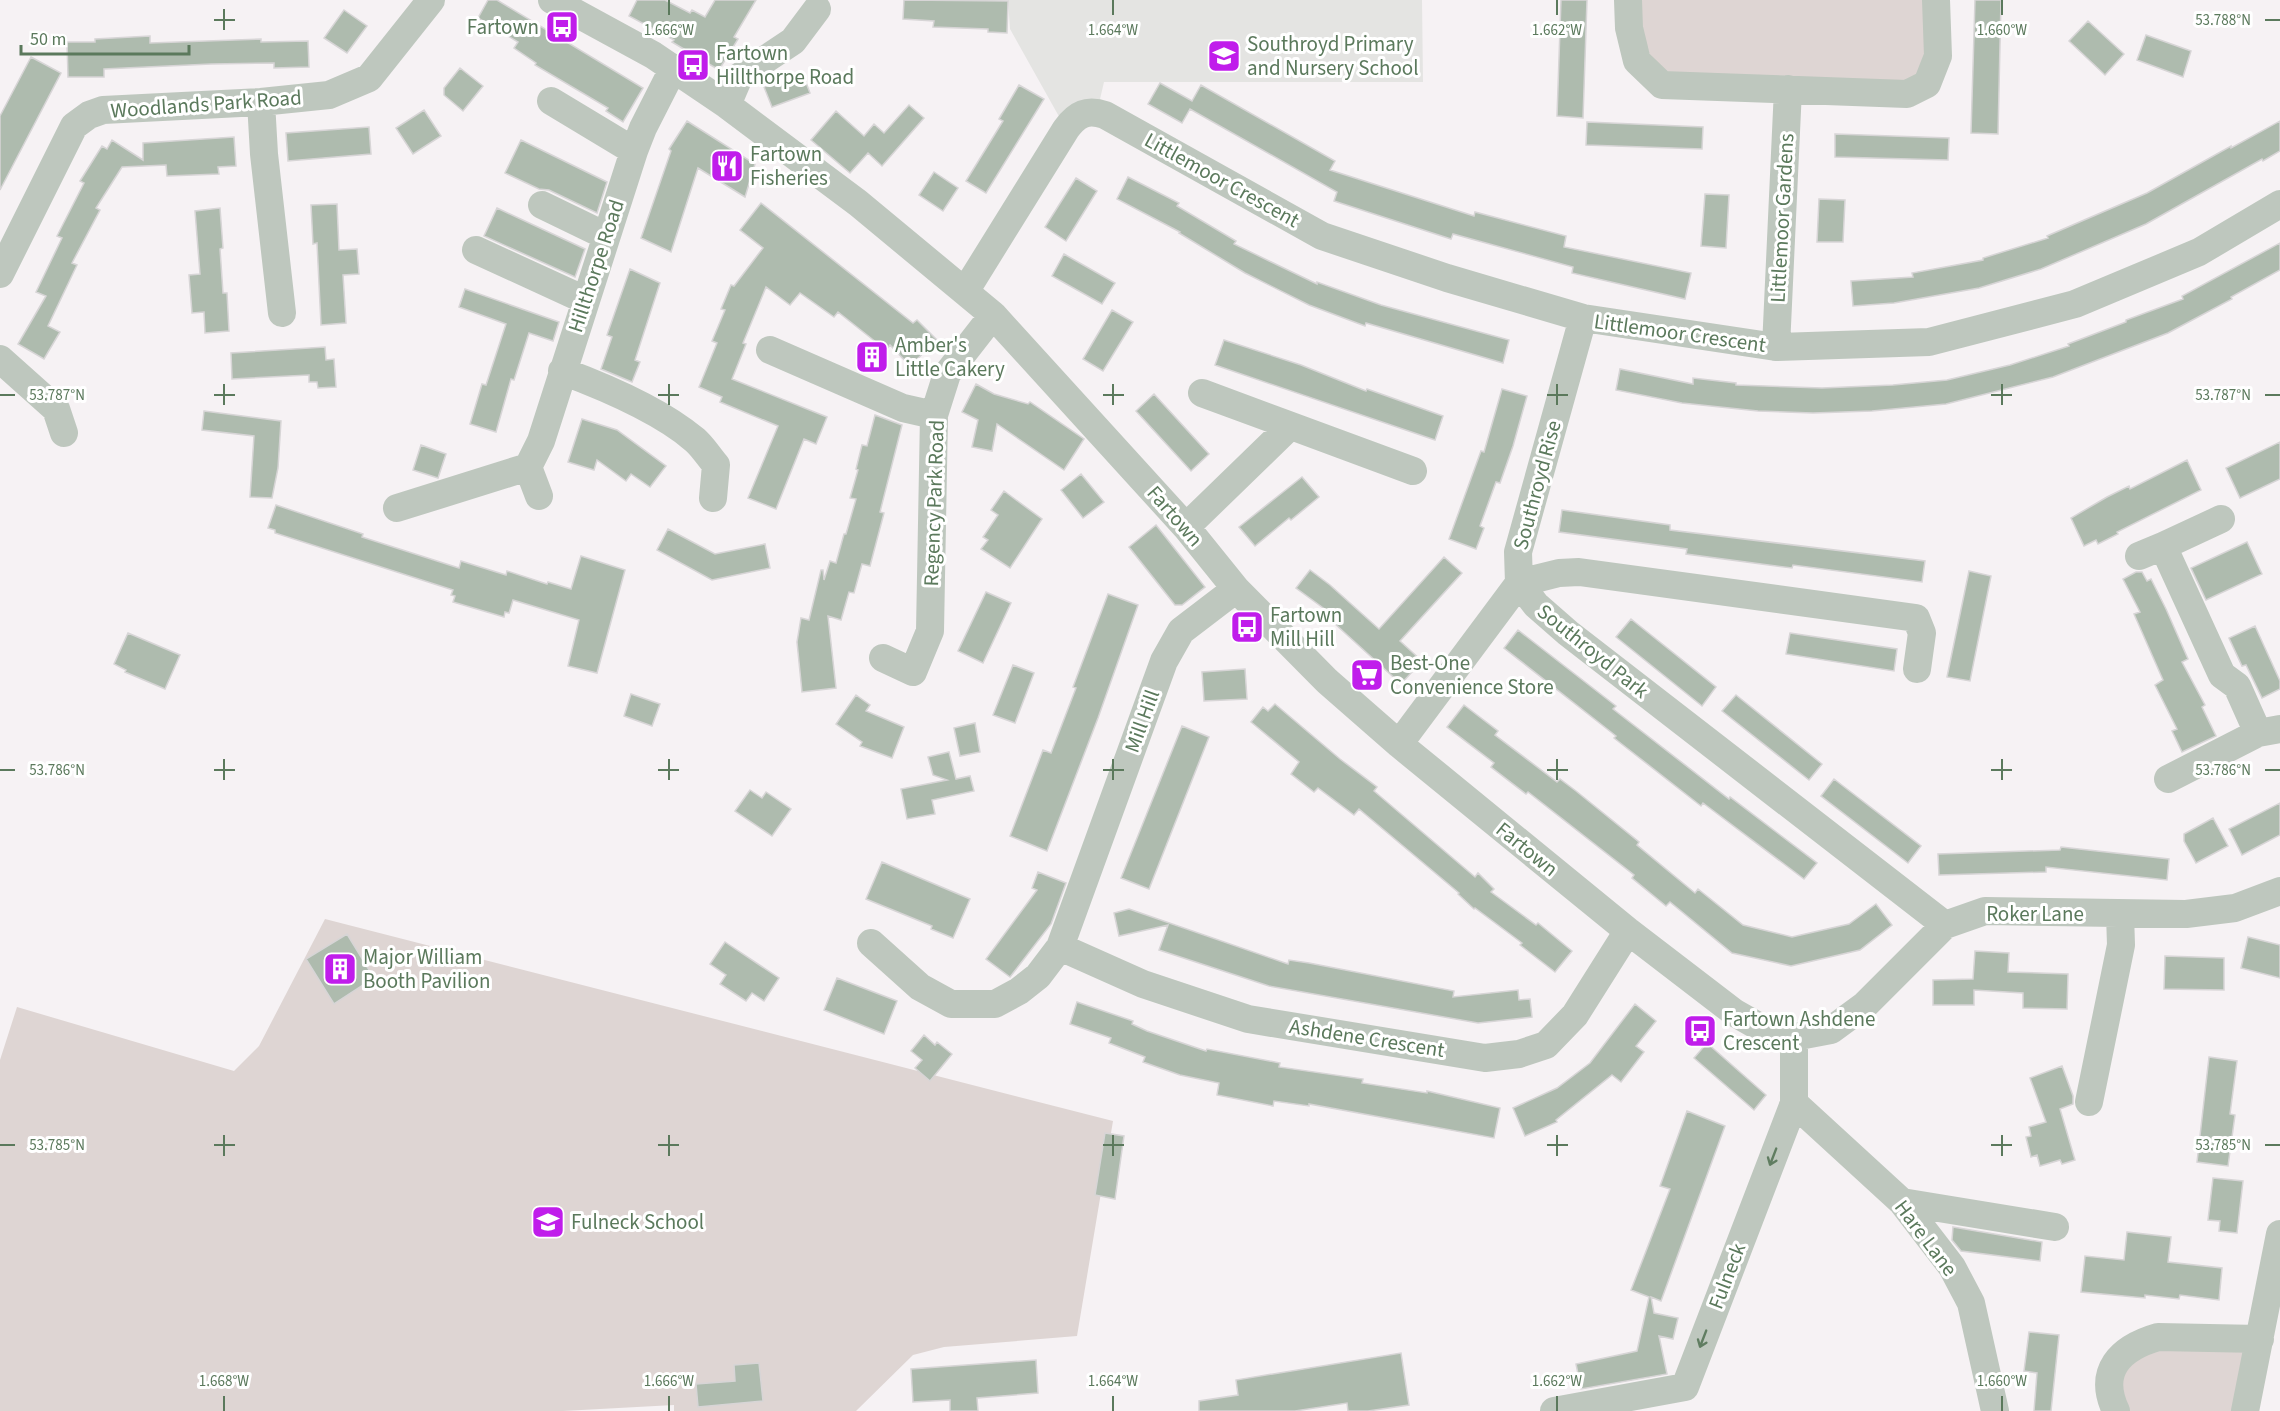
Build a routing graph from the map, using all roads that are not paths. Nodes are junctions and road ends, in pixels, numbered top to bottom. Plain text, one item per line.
1 (431, 0) edge
2 (552, 0) edge
3 (1628, 0) edge
4 (1936, 0) edge
5 (817, 9) dead end
6 (673, 69) junction
7 (1788, 89) junction
8 (551, 101) dead end
9 (261, 102) junction
10 (727, 105) junction
11 (634, 151) junction
12 (2280, 204) edge
13 (542, 205) dead end
14 (606, 236) junction
15 (476, 250) dead end
16 (0, 274) edge
17 (966, 290) junction
18 (585, 300) junction
19 (282, 313) dead end
20 (993, 315) junction
21 (1583, 318) junction
22 (1776, 347) junction
23 (770, 351) dead end
24 (0, 359) edge
25 (562, 371) junction
26 (1202, 393) dead end
27 (934, 415) junction
28 (1290, 426) junction
29 (64, 433) dead end
30 (528, 467) junction
31 (1413, 471) dead end
32 (539, 496) dead end
33 (713, 498) dead end
34 (397, 508) dead end
35 (2220, 519) dead end
36 (1186, 527) junction
37 (1519, 584) junction
38 (1236, 589) junction
39 (883, 658) dead end
40 (1917, 669) dead end
41 (2269, 731) edge
42 (1399, 744) junction
43 (2168, 779) dead end
44 (2280, 891) edge
45 (2120, 914) junction
46 (1946, 925) junction
47 (1628, 931) junction
48 (871, 943) dead end
49 (1059, 947) junction
50 (1794, 1037) junction
51 (2089, 1102) dead end
52 (1794, 1103) junction
53 (1902, 1202) junction
54 (2055, 1227) dead end
55 (2280, 1234) edge
56 (2260, 1339) junction
57 (1554, 1411) edge
58 (1995, 1411) edge
59 (2116, 1411) edge
60 (2245, 1411) edge

1 - 9 street, Woodlands Park Road
2 - 6 street, Fartown
3 - 7 street
4 - 7 street
5 - 10 street
6 - 10 street, Fartown
6 - 11 street, Hillthorpe Road
7 - 22 street, Littlemoor Gardens
8 - 11 street
9 - 16 street, Woodlands Park Road
9 - 19 street
10 - 17 street, Fartown
11 - 14 street, Hillthorpe Road
12 - 22 street, Littlemoor Crescent
13 - 14 street
14 - 18 street, Hillthorpe Road
15 - 18 street
17 - 20 street, Fartown
17 - 21 street, Littlemoor Crescent
18 - 25 street, Hillthorpe Road
20 - 27 street, Regency Park Road
20 - 36 street, Fartown
21 - 22 street, Littlemoor Crescent
21 - 37 street, Southroyd Rise
23 - 27 street
24 - 29 street
25 - 30 street, Hillthorpe Road
25 - 33 street
26 - 28 street
27 - 39 street, Regency Park Road
28 - 31 street
28 - 36 street
30 - 32 street
30 - 34 street
35 - 41 street
36 - 38 street, Fartown
37 - 40 street, Southroyd Park
37 - 42 street
37 - 46 street, Southroyd Park
38 - 42 street, Fartown
38 - 49 street, Mill Hill
41 - 43 street
42 - 47 street, Fartown
44 - 45 street, Roker Lane
45 - 46 street, Roker Lane
45 - 51 street
46 - 50 street, Roker Lane
47 - 49 street, Ashdene Crescent
47 - 50 street, Fartown
48 - 49 street, Mill Hill
50 - 52 street, Fulneck
52 - 53 street, Hare Lane
52 -> 57 street, Fulneck
53 - 54 street
53 - 58 street, Hare Lane
55 - 56 street
56 - 59 street
56 - 60 street

